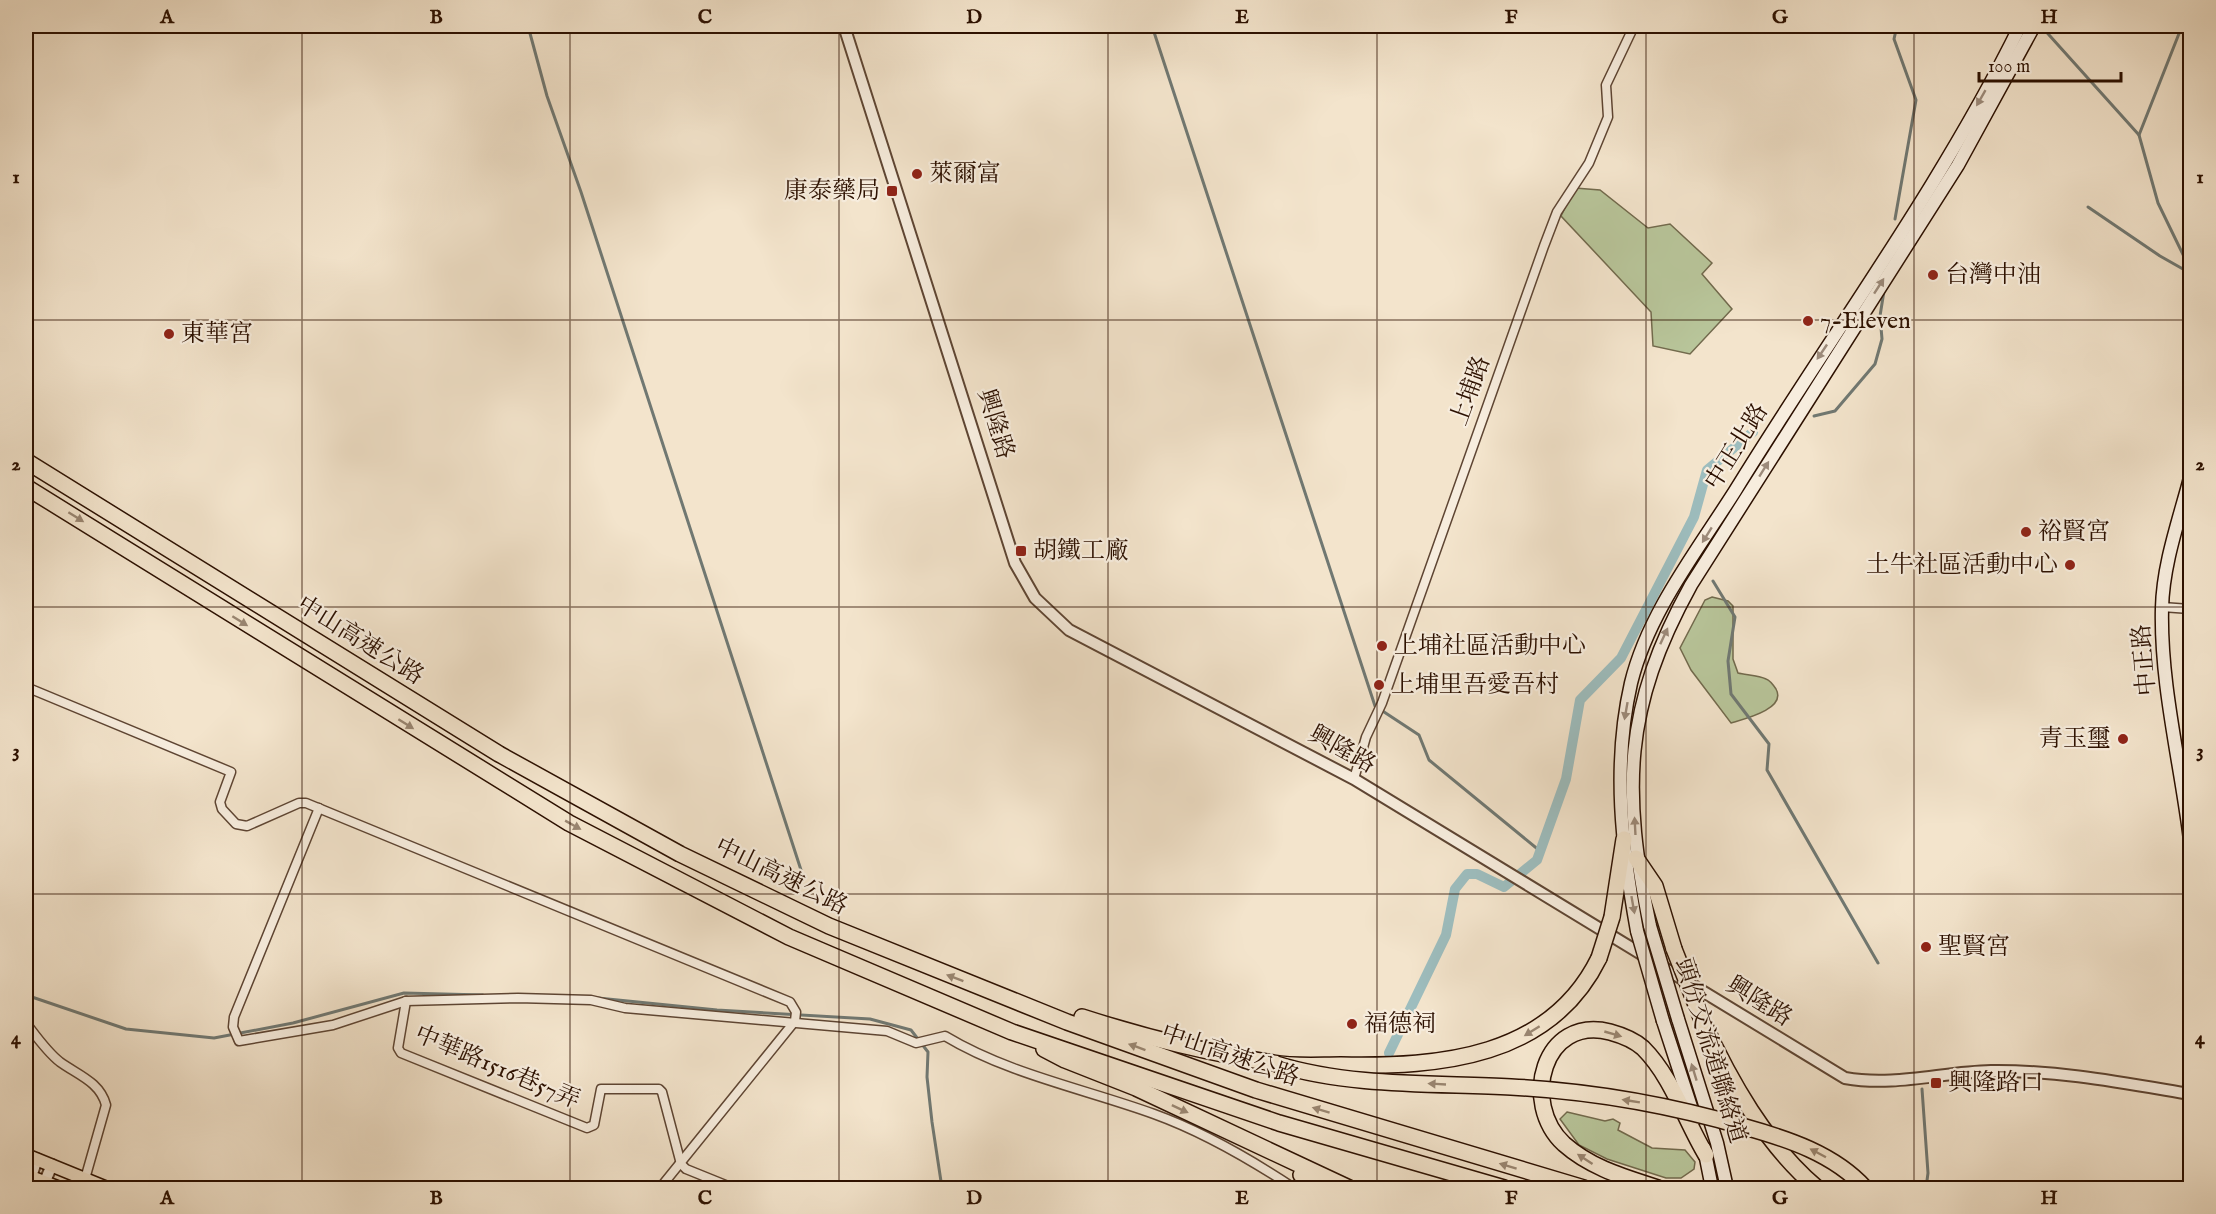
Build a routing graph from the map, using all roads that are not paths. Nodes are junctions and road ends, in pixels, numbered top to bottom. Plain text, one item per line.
1 (844, 26) edge
2 (1634, 26) edge
3 (2034, 26) edge
4 (2019, 27) edge
5 (26, 461) edge
6 (2190, 478) edge
7 (26, 487) edge
8 (2162, 607) junction
9 (2190, 609) edge
10 (26, 687) edge
11 (1354, 779) junction
12 (319, 808) junction
13 (1624, 839) junction
14 (2190, 840) edge
15 (1636, 858) junction
16 (1650, 926) joint
17 (1637, 931) joint
18 (406, 1001) junction
19 (1036, 1009) junction
20 (795, 1021) junction
21 (26, 1023) edge
22 (1012, 1032) junction
23 (1276, 1064) junction
24 (2190, 1094) edge
25 (1224, 1129) junction
26 (1706, 1155) junction
27 (32, 1157) edge
28 (681, 1164) junction
29 (52, 1165) junction
30 (27, 1180) edge
31 (83, 1184) edge
32 (43, 1185) edge
33 (60, 1188) edge
34 (107, 1188) edge
35 (660, 1188) edge
36 (733, 1188) edge
37 (1294, 1188) edge
38 (1323, 1188) edge
39 (1349, 1188) edge
40 (1504, 1188) edge
41 (1584, 1188) edge
42 (1658, 1188) edge
43 (1712, 1188) edge
44 (1727, 1188) edge
45 (1817, 1188) edge
46 (1865, 1188) edge

1 - 11 street, 興隆路
2 - 11 street, 上埔路
15 -> 3 main road, 中正北路
4 -> 13 main road, 中正北路
19 -> 5 highway, 中山高速公路
6 - 8 main road, 中正路
7 -> 22 highway, 中山高速公路
8 - 9 street
8 - 14 main road, 中正路
10 - 12 street
11 - 24 street, 興隆路
12 - 18 street
12 - 20 street
13 -> 17 main road, 中正北路
13 -> 23 highway, bridge
15 - 16 main road, 中正北路
15 - 45 highway, bridge
44 -> 16 main road, 頭份交流道聯絡道, bridge
17 - 26 main road, 頭份交流道聯絡道, bridge
18 - 20 street
18 - 28 street, 中華路1516巷57弄
19 - 23 highway
41 -> 19 highway, 中山高速公路
20 - 28 street
20 - 37 street
21 - 31 street
22 -> 25 highway
22 - 40 highway, 中山高速公路
46 -> 23 highway, bridge
25 - 38 highway
25 - 39 highway
42 -> 26 highway
26 - 43 main road, 頭份交流道聯絡道
27 - 29 main road
27 - 30 street
28 - 35 street
28 - 36 street
29 - 31 main road
29 - 32 street
30 - 32 main road
31 - 34 main road
32 - 33 main road

